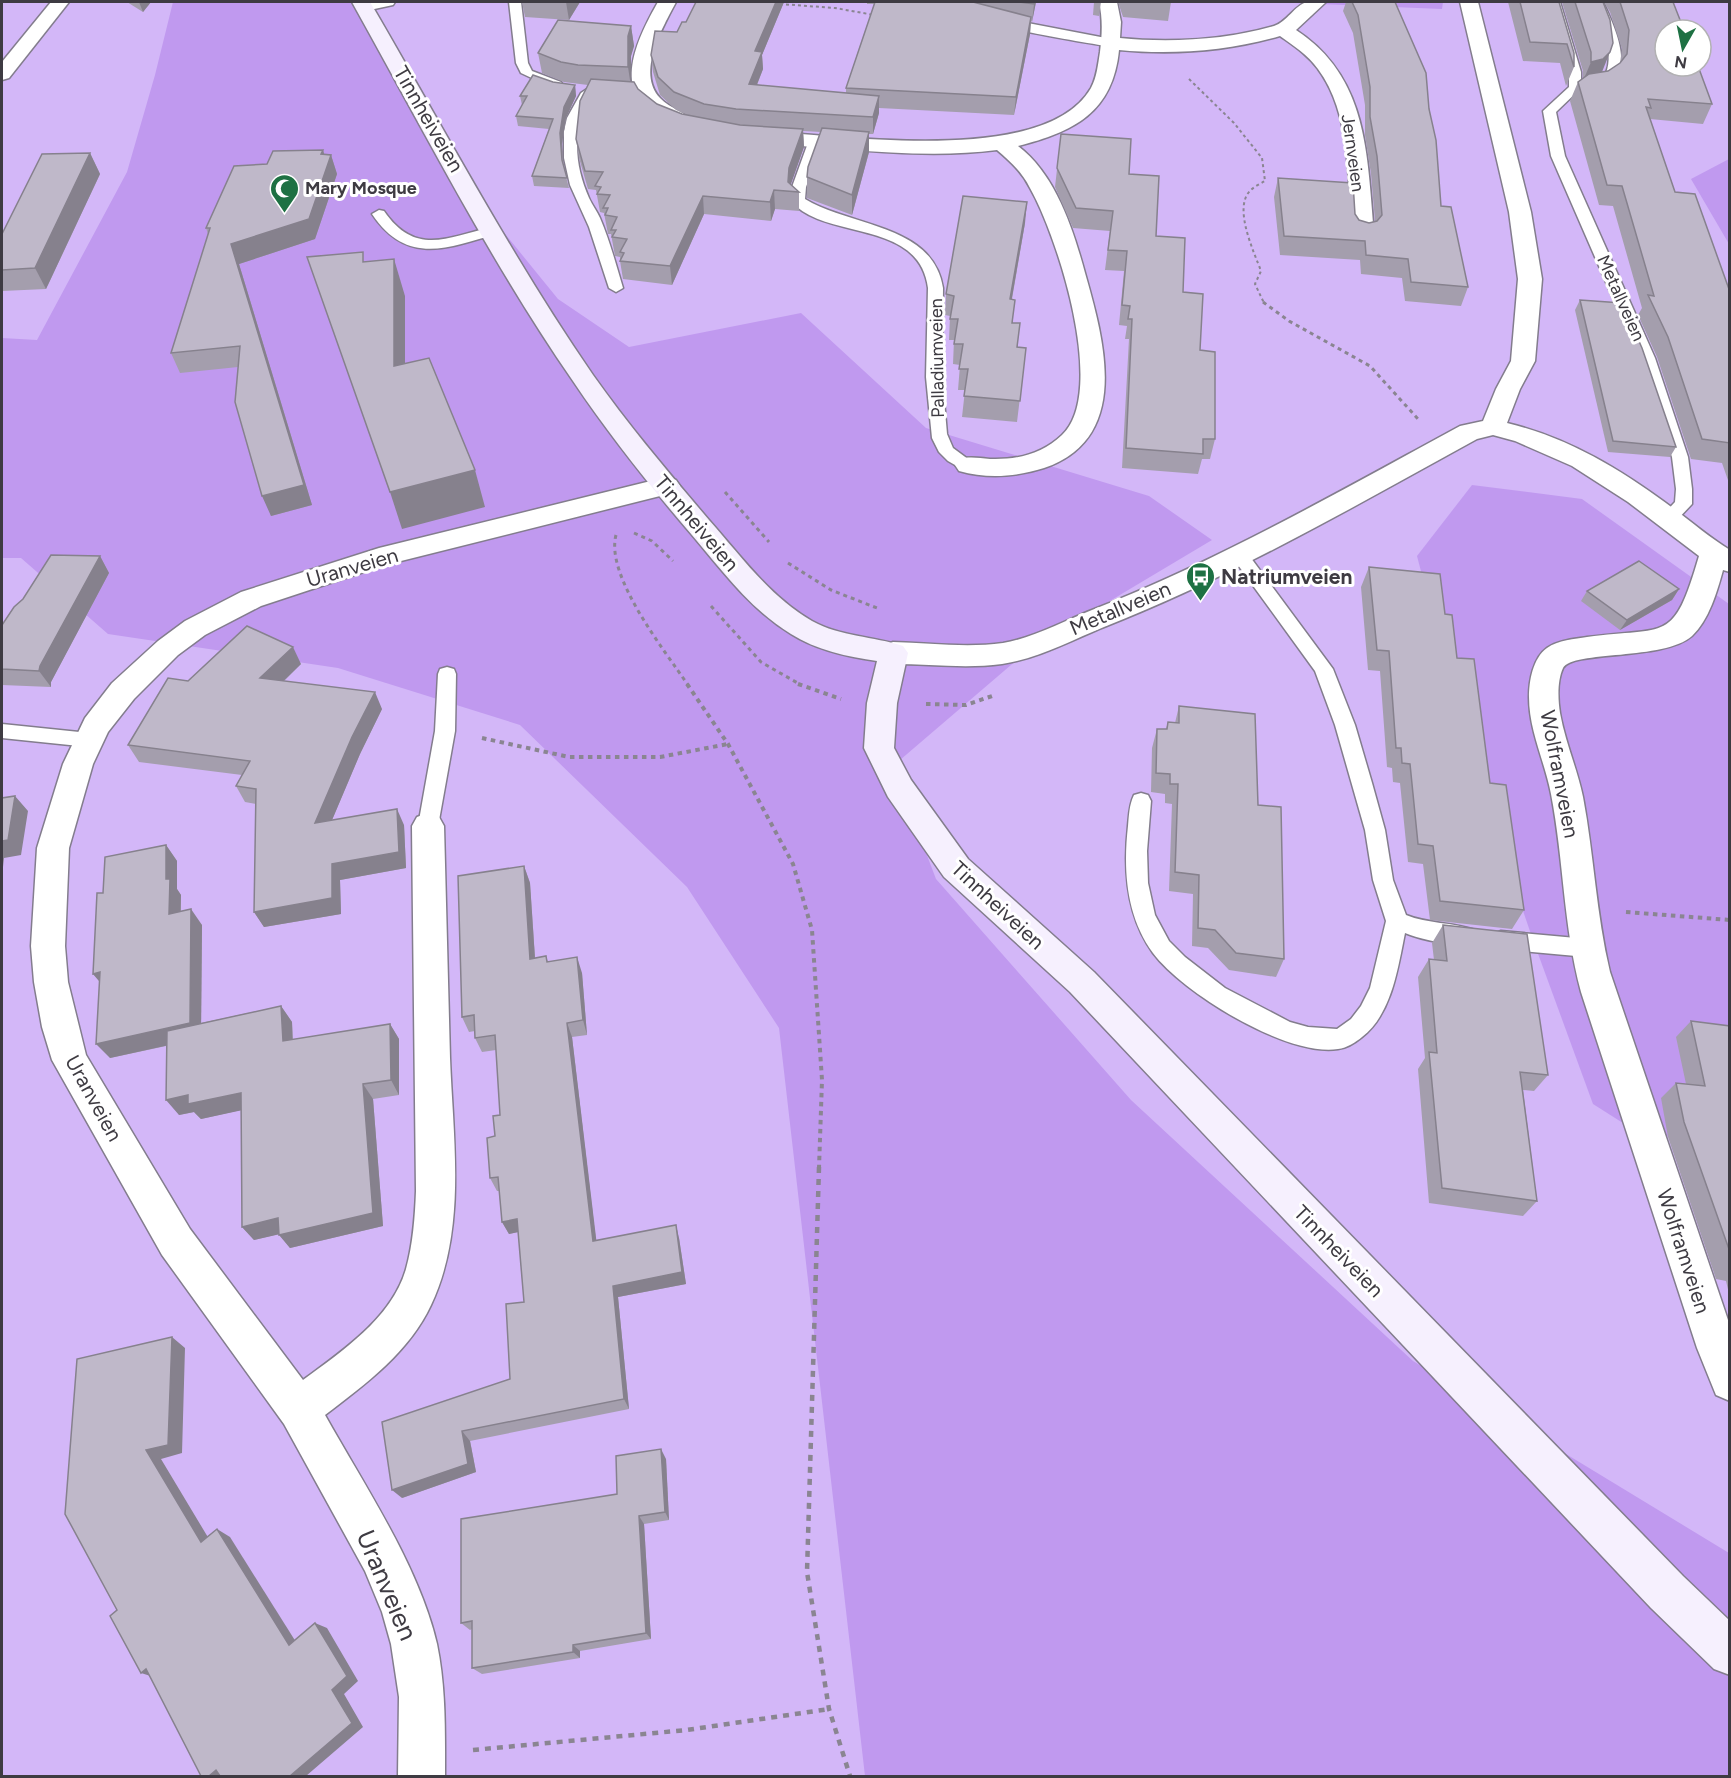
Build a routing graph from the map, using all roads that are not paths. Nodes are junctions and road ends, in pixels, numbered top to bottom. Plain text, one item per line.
1 (60, 2) edge
2 (389, 2) edge
3 (515, 2) edge
4 (668, 2) edge
5 (951, 2) edge
6 (1108, 2) edge
7 (1317, 2) edge
8 (1469, 2) edge
9 (1554, 2) edge
10 (1597, 2) edge
11 (363, 4) edge
12 (1282, 29) junction
13 (1111, 43) junction
14 (2, 74) edge
15 (1575, 88) junction
16 (701, 129) edge
17 (742, 135) edge
18 (816, 140) junction
19 (1002, 144) junction
20 (379, 214) dead end
21 (491, 231) junction
22 (1363, 232) edge
23 (616, 288) dead end
24 (1493, 427) junction
25 (968, 465) joint
26 (667, 486) junction
27 (1669, 518) junction
28 (1239, 554) junction
29 (1722, 558) edge
30 (893, 653) junction
31 (447, 674) dead end
32 (2, 731) edge
33 (89, 740) junction
34 (1141, 801) dead end
35 (428, 826) joint
36 (1397, 921) junction
37 (1587, 948) junction
38 (1730, 1381) edge
39 (299, 1409) junction
40 (1730, 1653) edge
41 (422, 1766) edge

1 - 14 street
2 - 11 lane, Tinnheiveien
3 - 23 lane
4 - 16 street
5 - 13 lane
6 - 13 street
7 - 12 street
8 - 24 street
9 - 15 lane
10 - 15 lane, Metallveien
11 - 21 street, Tinnheiveien
12 - 13 street
12 - 22 street, Jernveien
13 - 19 street
15 - 27 lane, Metallveien
17 - 18 street
18 - 19 street
18 - 25 lane, Palladiumveien
19 - 25 street, Palladiumveien
20 - 21 lane
21 - 26 street, Tinnheiveien
24 - 27 street, Metallveien
24 - 28 street, Metallveien
26 - 30 street, Tinnheiveien
26 - 33 street, Uranveien
27 - 29 street, Metallveien
28 - 30 street, Metallveien
28 - 36 lane
29 - 37 street, Wolframveien
30 - 40 street, Tinnheiveien
31 - 35 lane
32 - 33 lane
33 - 39 street, Uranveien
34 - 36 lane
35 - 39 street
36 - 37 lane
37 - 38 street, Wolframveien
39 - 41 street, Uranveien

